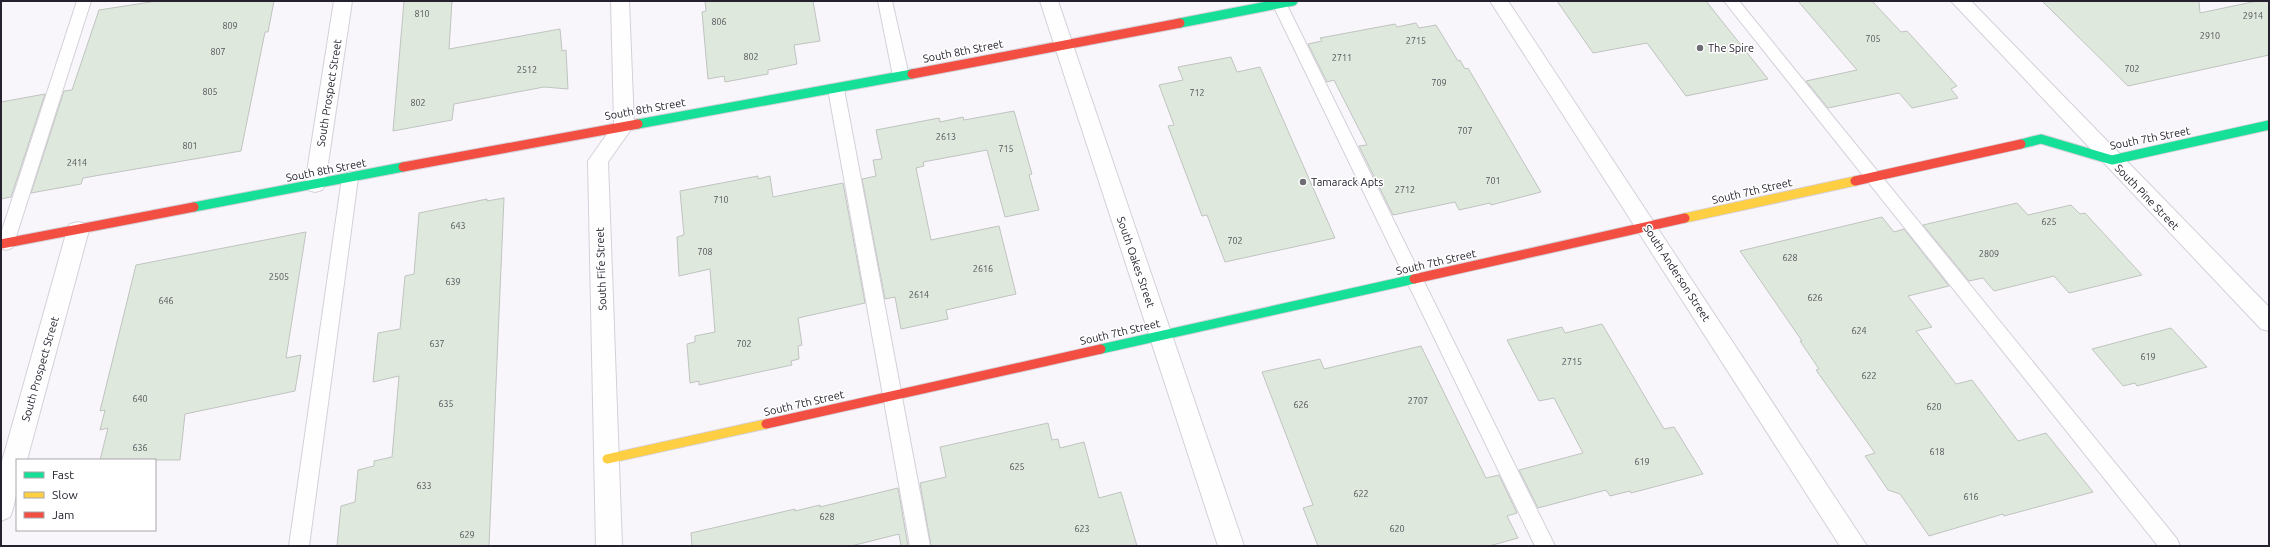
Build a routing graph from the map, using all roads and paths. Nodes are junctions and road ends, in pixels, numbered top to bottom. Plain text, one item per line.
1 (84, 1) edge
2 (343, 1) edge
3 (620, 1) edge
4 (885, 1) edge
5 (1049, 1) edge
6 (1499, 1) edge
7 (1730, 1) edge
8 (1960, 1) edge
9 (1284, 2) edge
10 (1062, 44) junction
11 (901, 76) junction
12 (836, 89) junction
13 (624, 125) junction
14 (2269, 126) edge
15 (2112, 160) junction
16 (1871, 177) junction
17 (350, 178) junction
18 (314, 184) junction
19 (1646, 227) junction
20 (78, 230) junction
21 (3, 244) edge
22 (1415, 279) junction
23 (2269, 322) edge
24 (1160, 336) junction
25 (892, 396) junction
26 (607, 459) junction
27 (1, 509) edge
28 (2164, 545) edge
29 (299, 546) edge
30 (610, 546) edge
31 (920, 546) edge
32 (1231, 546) edge
33 (1545, 546) edge
34 (1854, 546) edge

1 - 21 lane
2 - 18 street, South Prospect Street
3 - 13 street
4 - 11 lane
5 - 10 street, South Oakes Street
6 - 19 street, South Anderson Street
7 - 16 lane
8 - 15 street, South Pine Street
9 - 10 street, South 8th Street
9 - 22 lane
10 - 11 street, South 8th Street
10 - 24 street, South Oakes Street
11 - 12 street, South 8th Street
12 - 13 street, South 8th Street
12 - 25 lane
13 - 17 street, South 8th Street
13 - 26 street, South Fife Street
14 - 15 street, South 7th Street
15 - 16 street, South 7th Street
15 - 23 street, South Pine Street
16 - 19 street, South 7th Street
16 - 28 lane
17 - 18 street, South 8th Street
17 - 29 lane
18 - 20 street, South 8th Street
19 - 22 street, South 7th Street
19 - 34 street, South Anderson Street
20 - 21 street, South 8th Street
20 - 27 street, South Prospect Street
22 - 24 street, South 7th Street
22 - 33 lane
24 - 25 street, South 7th Street
24 - 32 street, South Oakes Street
25 - 26 street, South 7th Street
25 - 31 lane
26 - 30 street, South Fife Street

